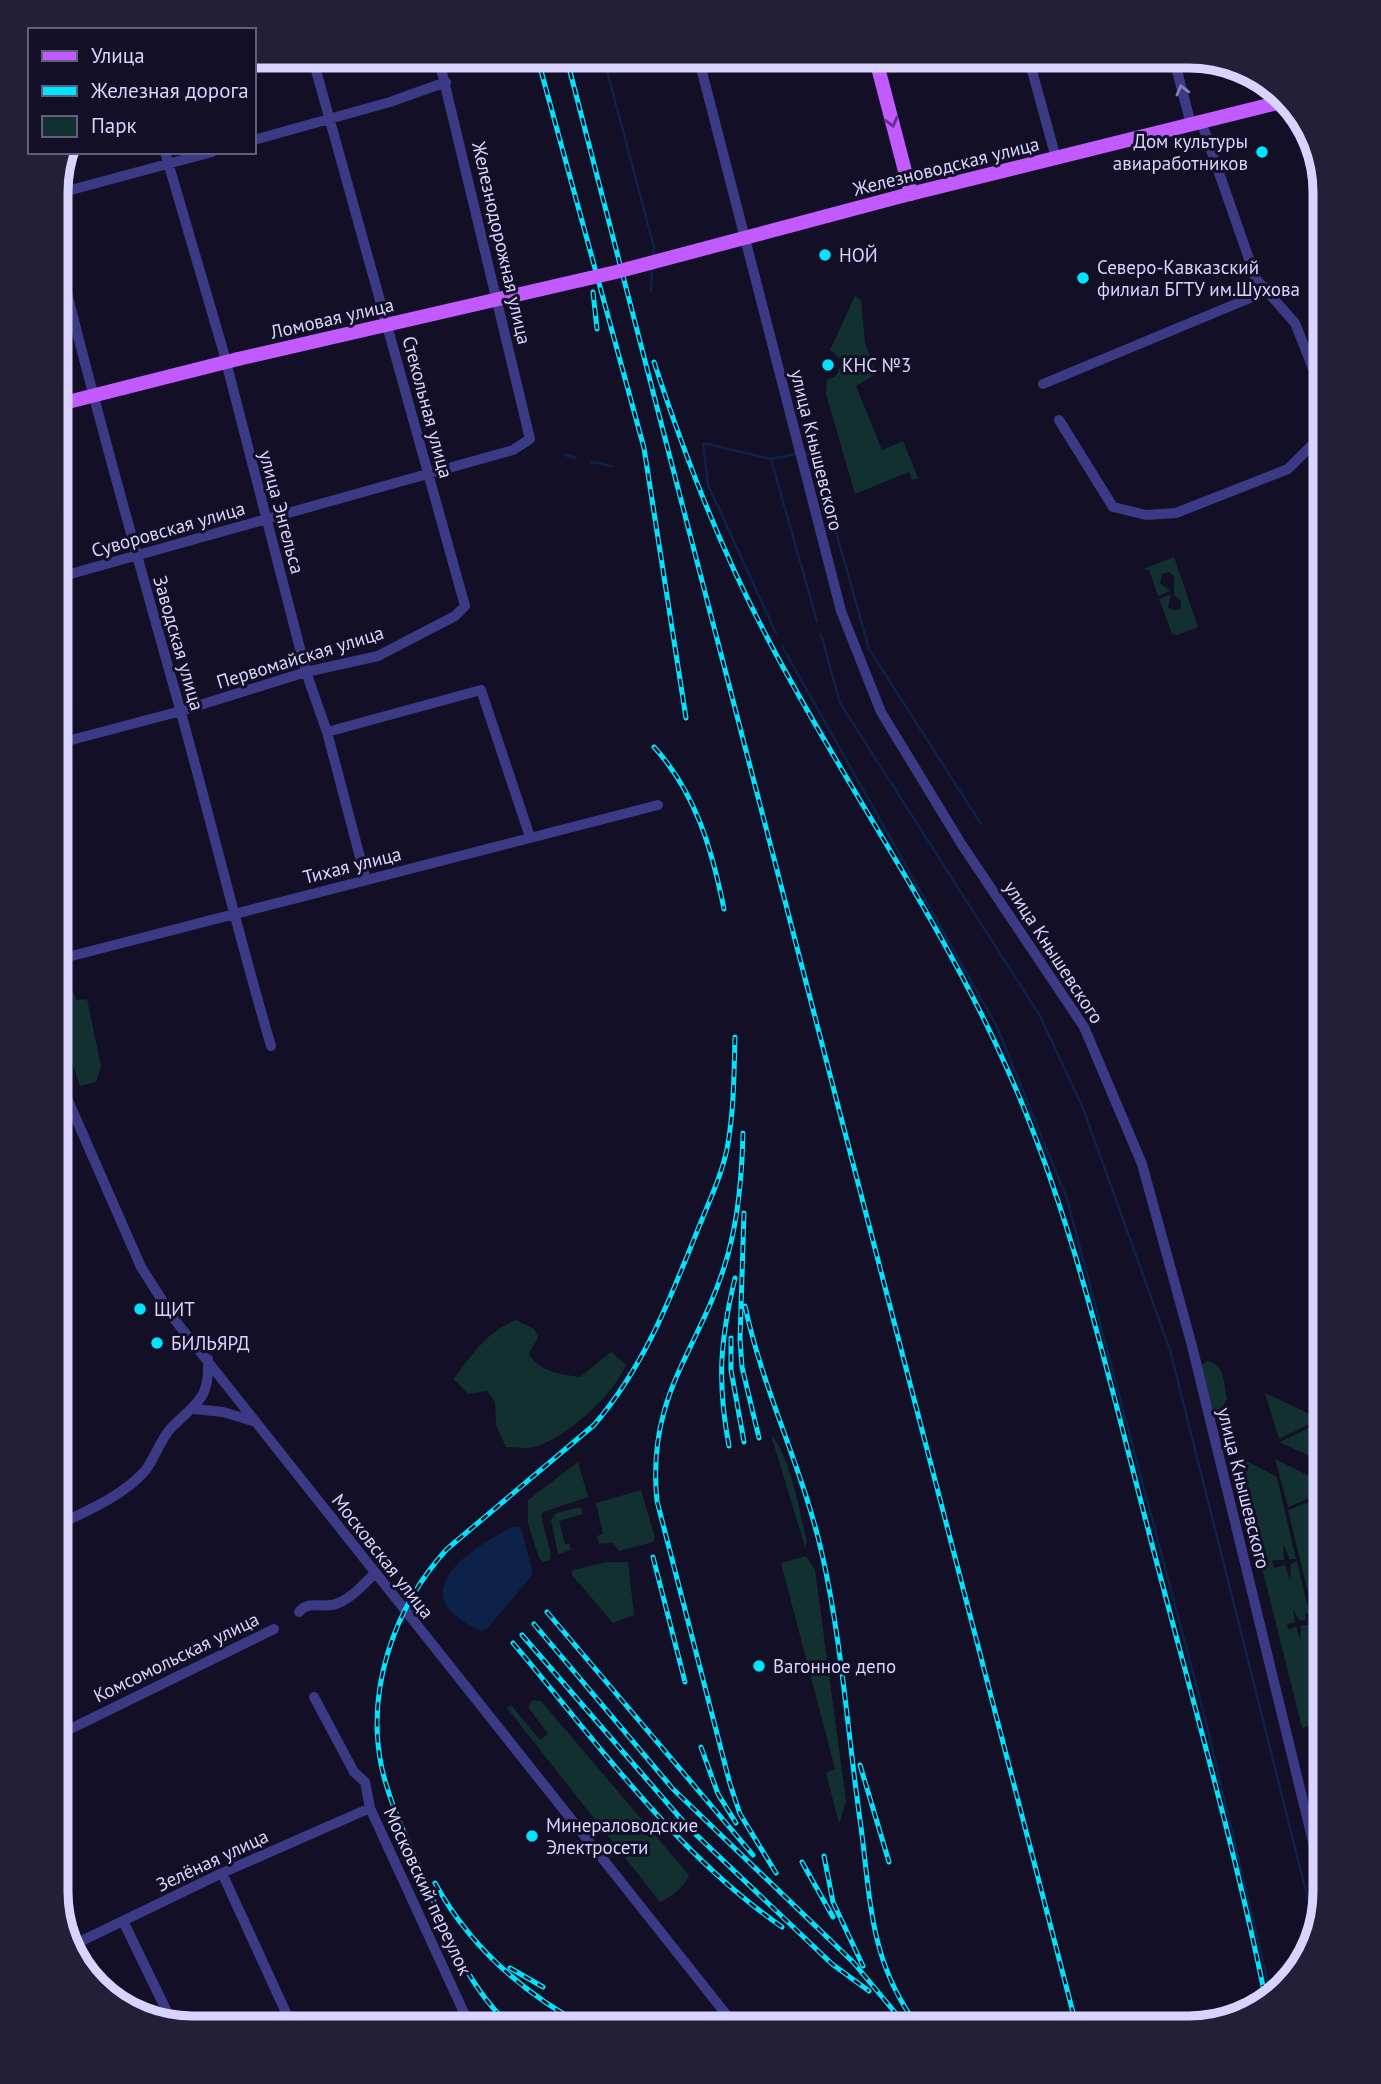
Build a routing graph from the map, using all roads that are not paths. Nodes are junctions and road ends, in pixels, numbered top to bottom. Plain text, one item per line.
1 (315, 69) edge
2 (442, 69) edge
3 (701, 69) edge
4 (878, 69) edge
5 (1032, 69) edge
6 (1178, 69) edge
7 (446, 82) junction
8 (1274, 104) edge
9 (328, 118) junction
10 (1196, 122) junction
11 (256, 139) edge
12 (166, 154) edge
13 (205, 154) edge
14 (1056, 159) junction
15 (169, 165) junction
16 (69, 191) edge
17 (906, 195) junction
18 (617, 272) joint
19 (1264, 287) junction
20 (69, 300) edge
21 (232, 360) junction
22 (1313, 369) edge
23 (1043, 384) dead end
24 (93, 394) junction
25 (69, 401) edge
26 (1059, 420) dead end
27 (530, 439) joint
28 (1313, 444) edge
29 (428, 474) junction
30 (266, 519) junction
31 (136, 556) junction
32 (69, 574) edge
33 (465, 606) joint
34 (306, 672) junction
35 (181, 711) junction
36 (327, 732) junction
37 (69, 741) edge
38 (658, 805) dead end
39 (530, 837) junction
40 (366, 880) junction
41 (232, 914) junction
42 (69, 957) edge
43 (271, 1046) dead end
44 (68, 1102) edge
45 (208, 1359) junction
46 (237, 1396) junction
47 (194, 1409) junction
48 (223, 1412) junction
49 (257, 1423) junction
50 (68, 1519) edge
51 (374, 1574) junction
52 (299, 1612) dead end
53 (274, 1629) dead end
54 (314, 1697) dead end
55 (68, 1730) edge
56 (370, 1808) junction
57 (1313, 1842) edge
58 (222, 1873) junction
59 (123, 1920) junction
60 (79, 1942) edge
61 (168, 2013) edge
62 (287, 2015) edge
63 (465, 2015) edge
64 (727, 2016) edge

1 - 9 street, Стекольная улица
2 - 7 street, Железнодорожная улица
3 - 57 street, улица Кнышевского
4 -> 17 main road
5 - 14 street
10 -> 6 street
7 - 9 street
7 - 27 street, Железнодорожная улица
8 - 10 main road, Железноводская улица
9 - 11 street
9 - 29 street, Стекольная улица
10 - 14 main road, Железноводская улица
10 - 19 street
12 - 15 street, улица Энгельса
13 - 15 street
14 - 17 main road, Железноводская улица
15 - 16 street
15 - 21 street, улица Энгельса
17 - 18 main road, Железноводская улица, bridge
18 - 21 main road, Ломовая улица, bridge
19 - 22 street
19 - 23 street
20 - 24 street, Заводская улица
21 - 24 main road, Ломовая улица
21 - 30 street, улица Энгельса
24 - 25 main road, Ломовая улица
24 - 31 street, Заводская улица
26 - 28 street
27 - 29 street, Суворовская улица
29 - 30 street, Суворовская улица
29 - 33 street, Стекольная улица
30 - 31 street, Суворовская улица
30 - 34 street, улица Энгельса
31 - 32 street, Суворовская улица
31 - 35 street, Заводская улица
33 - 34 street, Первомайская улица
34 - 35 street, Первомайская улица
34 - 36 street, улица Энгельса
35 - 37 street, Первомайская улица
35 - 41 street, Заводская улица
36 - 39 street
36 - 40 street, улица Энгельса
38 - 39 street, Тихая улица
39 - 40 street, Тихая улица
40 - 41 street, Тихая улица
41 - 42 street, Тихая улица
41 - 43 street, Заводская улица
44 - 45 street, Московская улица
45 - 46 street, Московская улица
45 - 47 street
46 - 48 street
46 - 49 street, Московская улица
47 - 48 street
47 - 50 street
48 - 49 street
49 - 51 street, Московская улица
51 - 52 street
51 - 64 street, Московская улица
53 - 55 street, Комсомольская улица
54 - 56 street, Московский переулок
56 - 58 street, Зелёная улица
56 - 63 street, Московский переулок
58 - 59 street, Зелёная улица
58 - 62 street
59 - 60 street, Зелёная улица
59 - 61 street

